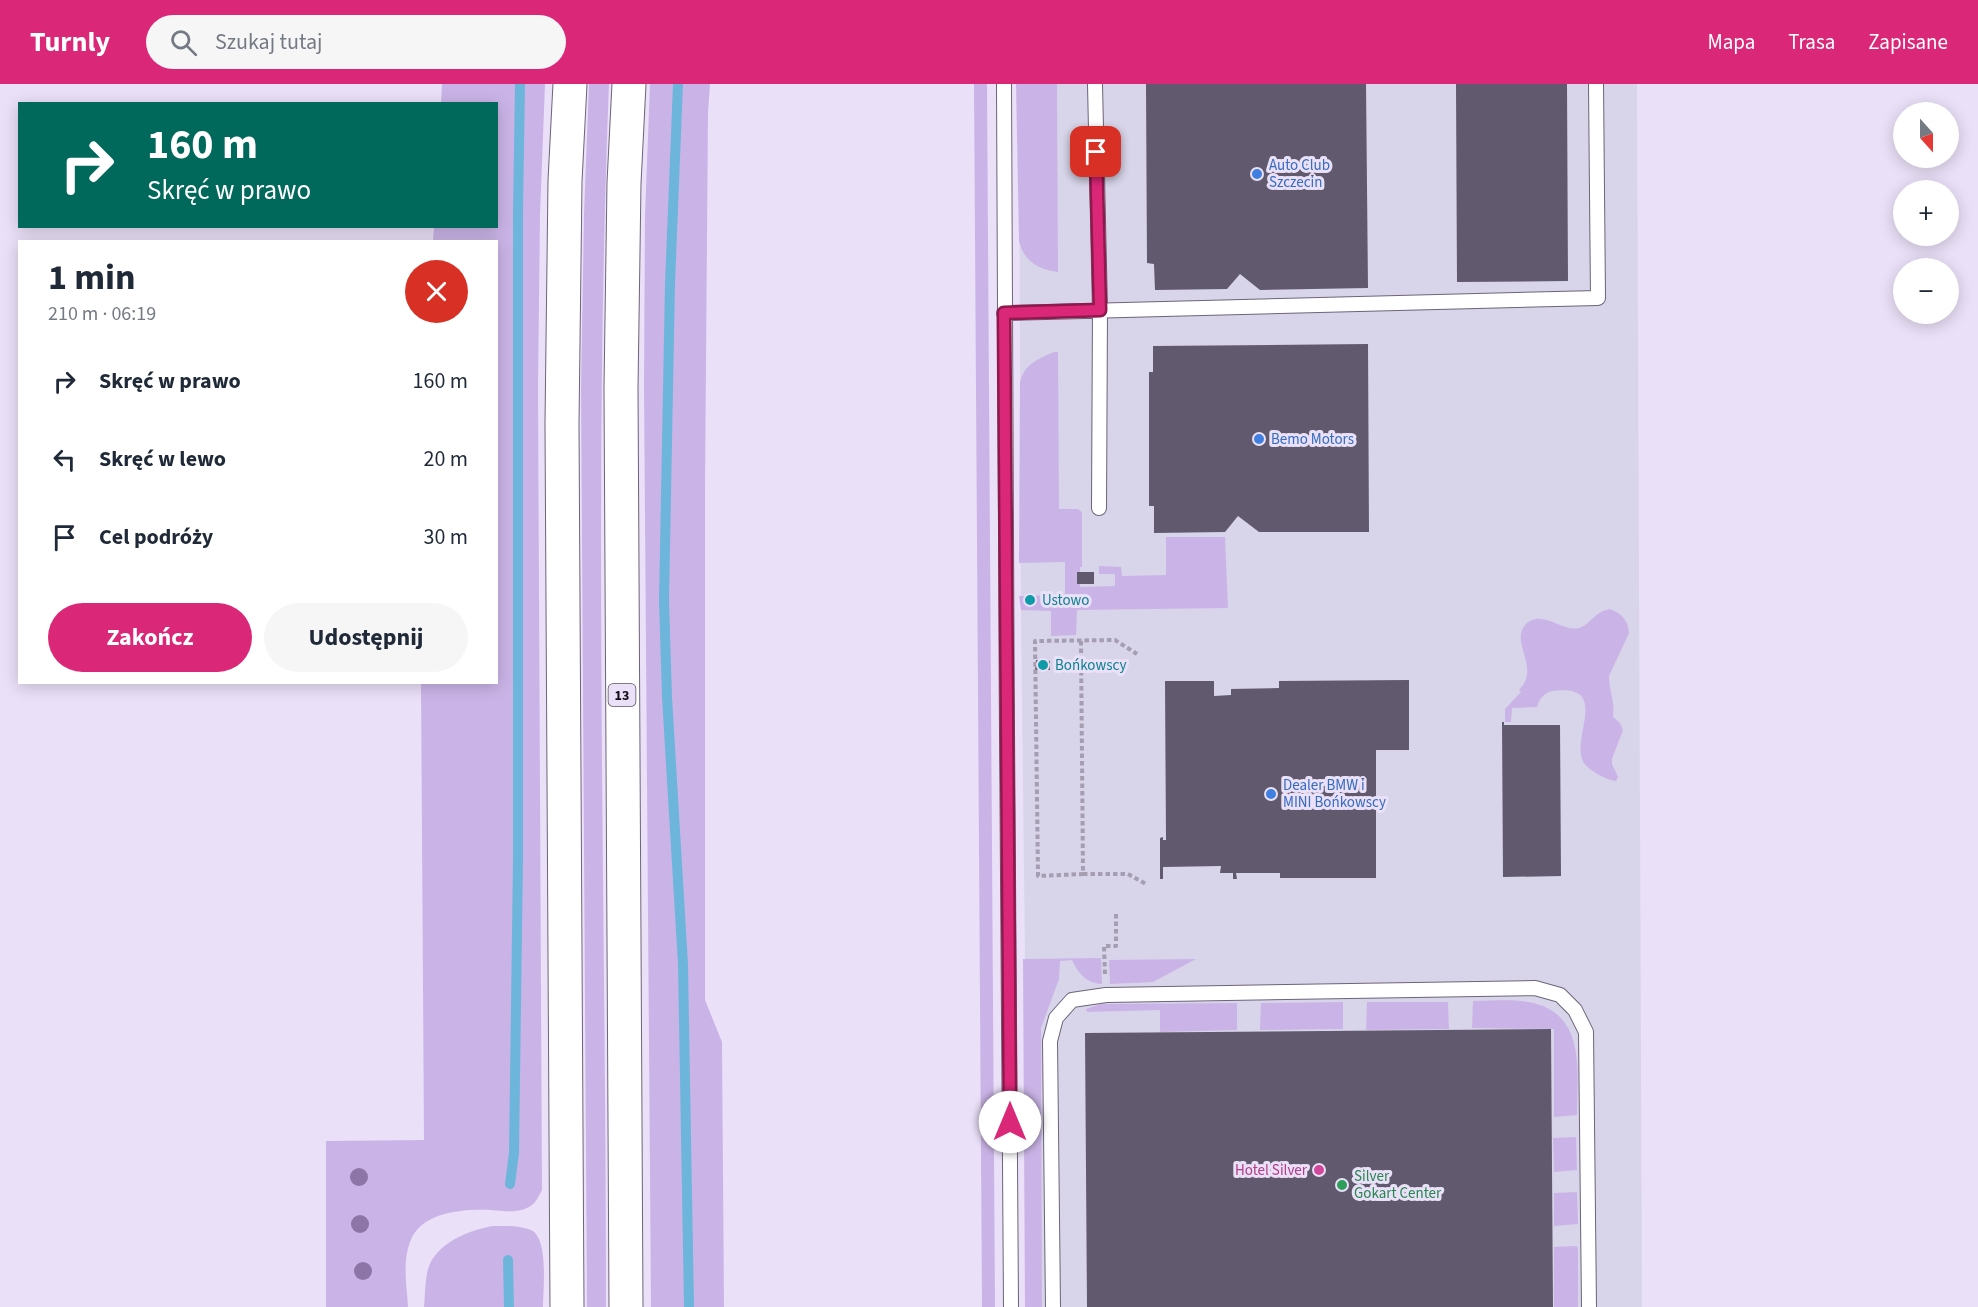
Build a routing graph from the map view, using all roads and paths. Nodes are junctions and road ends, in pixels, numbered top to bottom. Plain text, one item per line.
1 (570, 84) edge
2 (629, 84) edge
3 (1004, 84) edge
4 (1095, 84) edge
5 (1596, 84) edge
6 (1100, 310) junction
7 (1004, 313) junction
8 (1099, 508) dead end
9 (1080, 641) junction
10 (1137, 654) dead end
11 (1083, 874) junction
12 (1146, 884) dead end
13 (1116, 913) dead end
14 (1105, 956) dead end
15 (567, 1307) edge
16 (626, 1307) edge
17 (1011, 1307) edge
18 (1053, 1307) edge
19 (1589, 1307) edge

1 - 15 main road
2 - 16 main road, 13
3 - 7 lane
4 - 6 lane
5 - 6 lane
6 - 7 lane
6 - 8 lane
7 - 17 lane
9 - 10 path
9 - 11 path
9 - 11 path
11 - 12 path
13 - 14 path
18 - 19 lane

